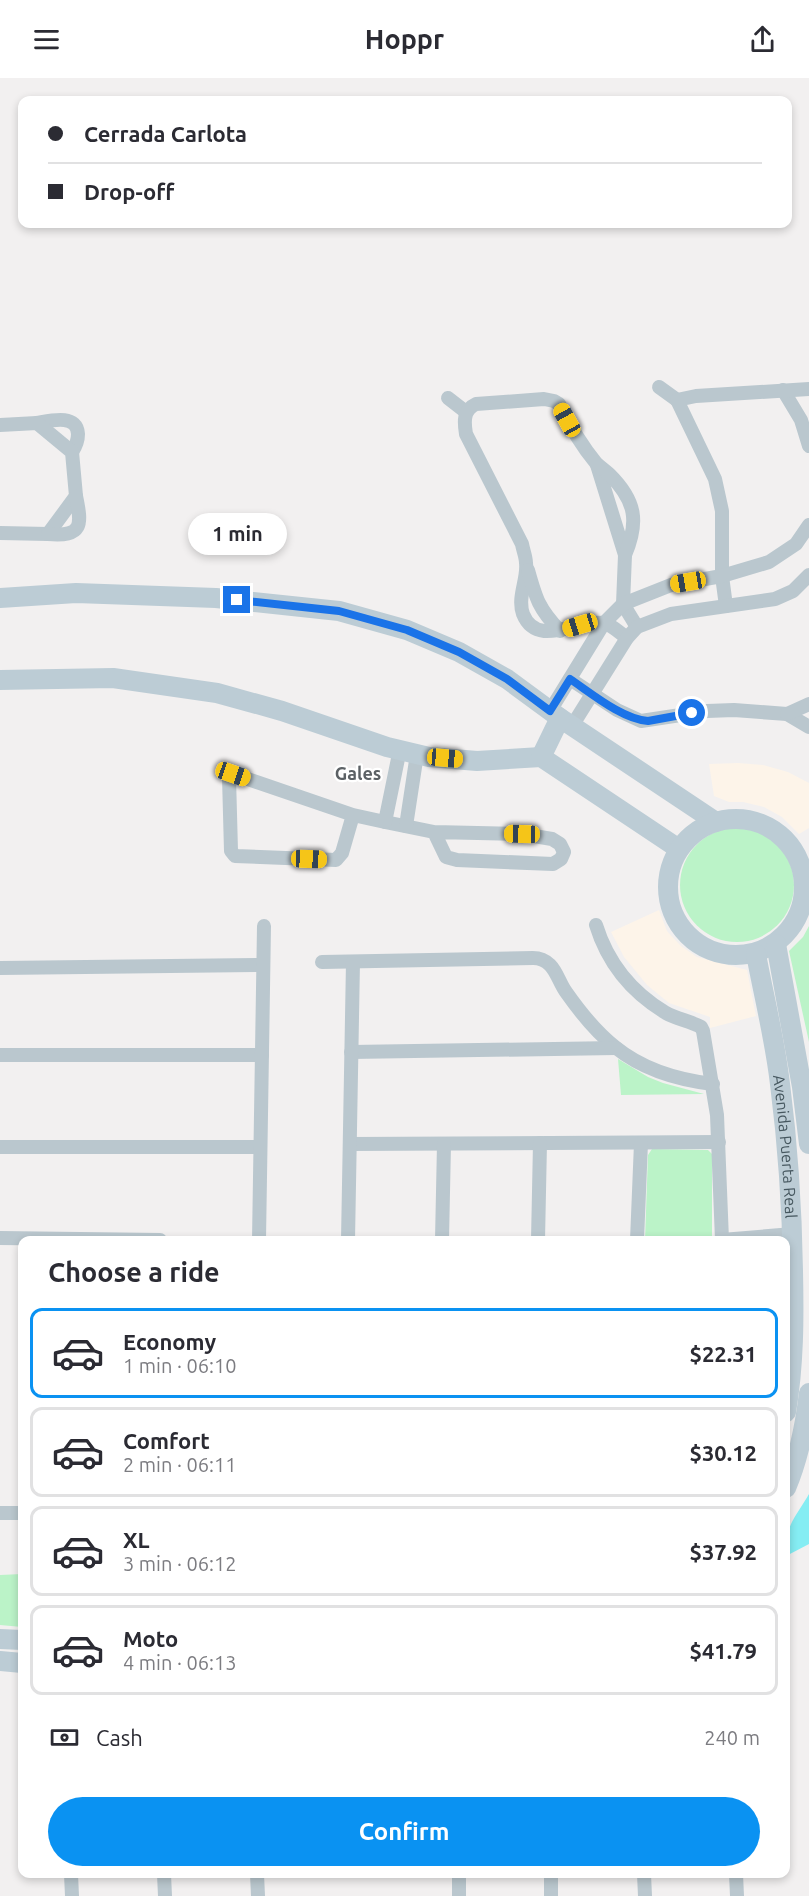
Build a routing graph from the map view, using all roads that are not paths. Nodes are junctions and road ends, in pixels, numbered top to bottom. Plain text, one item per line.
1 (659, 387) dead end
2 (809, 388) edge
3 (783, 390) junction
4 (448, 398) dead end
5 (677, 400) junction
6 (466, 412) junction
7 (37, 423) junction
8 (0, 425) edge
9 (809, 446) edge
10 (72, 452) junction
11 (596, 463) junction
12 (76, 496) junction
13 (809, 525) edge
14 (0, 533) edge
15 (48, 534) junction
16 (625, 555) junction
17 (809, 575) edge
18 (722, 576) junction
19 (0, 598) edge
20 (623, 604) junction
21 (726, 606) junction
22 (604, 623) junction
23 (632, 632) junction
24 (570, 679) junction
25 (0, 680) edge
26 (591, 693) junction
27 (809, 704) edge
28 (787, 714) junction
29 (561, 718) junction
30 (809, 727) edge
31 (409, 752) junction
32 (541, 757) junction
33 (352, 815) junction
34 (385, 822) junction
35 (716, 822) junction
36 (406, 826) junction
37 (434, 832) junction
38 (801, 844) edge
39 (679, 849) junction
40 (806, 866) edge
41 (596, 925) dead end
42 (264, 926) dead end
43 (776, 944) junction
44 (756, 954) junction
45 (322, 962) dead end
46 (353, 962) junction
47 (263, 964) junction
48 (0, 968) edge
49 (616, 1048) junction
50 (351, 1052) junction
51 (0, 1055) edge
52 (262, 1055) junction
53 (713, 1084) junction
54 (719, 1142) junction
55 (540, 1143) junction
56 (641, 1143) junction
57 (350, 1144) junction
58 (444, 1144) junction
59 (809, 1144) edge
60 (0, 1147) edge
61 (260, 1147) junction
62 (258, 1236) edge
63 (348, 1236) edge
64 (442, 1236) edge
65 (538, 1236) edge
66 (637, 1236) edge
67 (722, 1236) edge
68 (790, 1236) edge
69 (0, 1238) edge
70 (18, 1239) edge
71 (790, 1241) edge
72 (790, 1382) edge
73 (809, 1393) edge
74 (790, 1477) edge
75 (0, 1513) edge
76 (18, 1513) edge
77 (0, 1639) edge
78 (18, 1640) edge
79 (0, 1661) edge
80 (18, 1663) edge
81 (71, 1878) edge
82 (164, 1878) edge
83 (257, 1878) edge
84 (459, 1878) edge
85 (552, 1878) edge
86 (645, 1878) edge
87 (736, 1878) edge
88 (72, 1896) edge
89 (165, 1896) edge
90 (258, 1896) edge
91 (459, 1896) edge
92 (551, 1896) edge
93 (645, 1896) edge
94 (737, 1896) edge

1 - 5 street
2 - 3 street
3 - 5 street
3 - 9 street
4 - 6 street
5 - 18 street
6 - 11 street
6 - 22 street
7 - 8 street
7 - 10 street
7 - 10 street
10 - 12 street
11 - 16 street
11 - 16 street
12 - 15 street
12 - 15 street
13 - 18 street
14 - 15 street
16 - 20 street
17 - 21 street
18 - 20 street
18 - 21 street
19 - 29 street
20 - 22 street
20 - 23 street
21 - 23 street
22 - 23 street
22 - 24 street
23 - 26 street
24 - 26 street
24 - 29 street
25 - 31 street
26 - 28 street
26 - 29 street
27 - 28 street
28 - 30 street
29 - 32 street
29 - 35 street
31 - 32 street
31 - 34 street
31 - 36 street
32 - 39 street
33 - 33 street
33 - 34 street
34 - 36 street
35 - 38 street
35 - 39 street
36 - 37 street
37 - 37 street
38 - 40 street
39 - 44 street
40 - 43 street
41 - 53 street
42 - 47 street
43 - 44 street
43 - 59 street, Avenida Puerta Real
44 - 68 street, Avenida Puerta Real
45 - 46 street
46 - 49 street
46 - 50 street
47 - 48 street
47 - 52 street
49 - 50 street
49 - 53 street
50 - 57 street
51 - 52 street
52 - 61 street
53 - 54 street
54 - 56 street
54 - 67 street
55 - 56 street
55 - 58 street
55 - 65 street
56 - 66 street
57 - 58 street
57 - 63 street
58 - 64 street
60 - 61 street
61 - 62 street
69 - 70 street
71 - 72 street, Avenida Puerta Real
73 - 74 street
75 - 76 street
77 - 78 street
79 - 80 street
81 - 88 street
82 - 89 street
83 - 90 street
84 - 91 street
85 - 92 street
86 - 93 street
87 - 94 street

